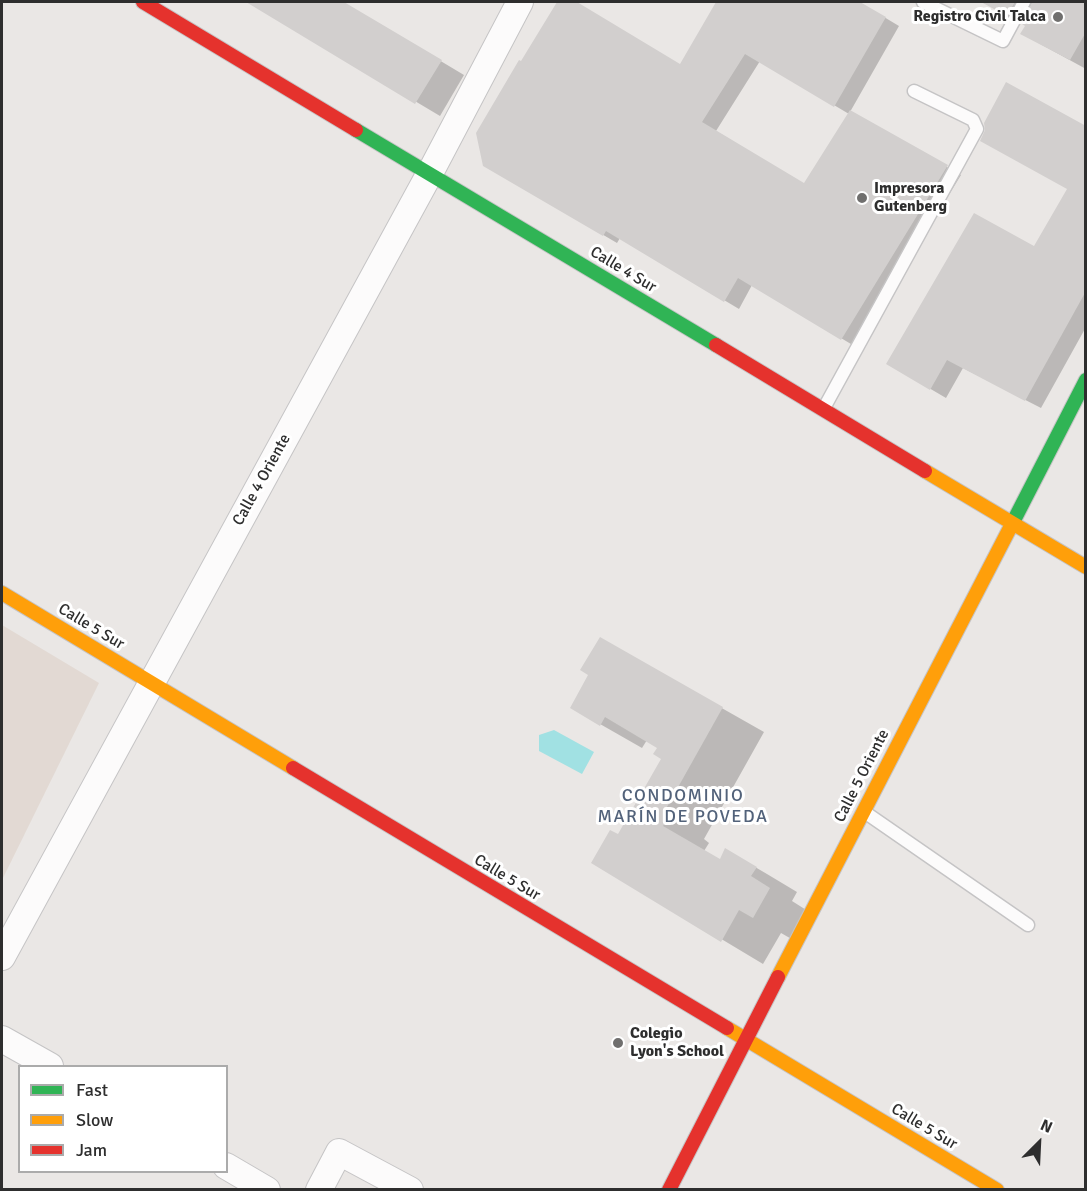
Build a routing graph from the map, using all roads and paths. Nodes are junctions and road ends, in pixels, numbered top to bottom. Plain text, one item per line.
1 (143, 2) edge
2 (520, 2) edge
3 (923, 2) edge
4 (1024, 2) edge
5 (914, 90) dead end
6 (430, 173) junction
7 (1086, 380) edge
8 (824, 409) junction
9 (1012, 522) junction
10 (1086, 567) edge
11 (2, 592) edge
12 (152, 682) junction
13 (862, 811) junction
14 (1028, 925) dead end
15 (2, 957) edge
16 (2, 1039) edge
17 (745, 1040) junction
18 (48, 1065) edge
19 (228, 1167) edge
20 (267, 1190) edge
21 (319, 1190) edge
22 (410, 1190) edge
23 (669, 1190) edge
24 (997, 1190) edge

1 - 6 street, Calle 4 Sur
2 - 6 street, Calle 4 Oriente
3 - 4 lane
5 - 8 lane
6 - 8 street, Calle 4 Sur
6 - 12 street, Calle 4 Oriente
7 - 9 street, Calle 5 Oriente
8 - 9 street, Calle 4 Sur
9 - 10 street, Calle 4 Sur
9 - 13 street, Calle 5 Oriente
11 - 12 street, Calle 5 Sur
12 - 15 street, Calle 4 Oriente
12 - 17 street, Calle 5 Sur
13 - 14 lane
13 - 17 street, Calle 5 Oriente
16 - 18 street
17 - 23 street, Calle 5 Oriente
17 - 24 street, Calle 5 Sur
19 - 20 street
21 - 22 street

